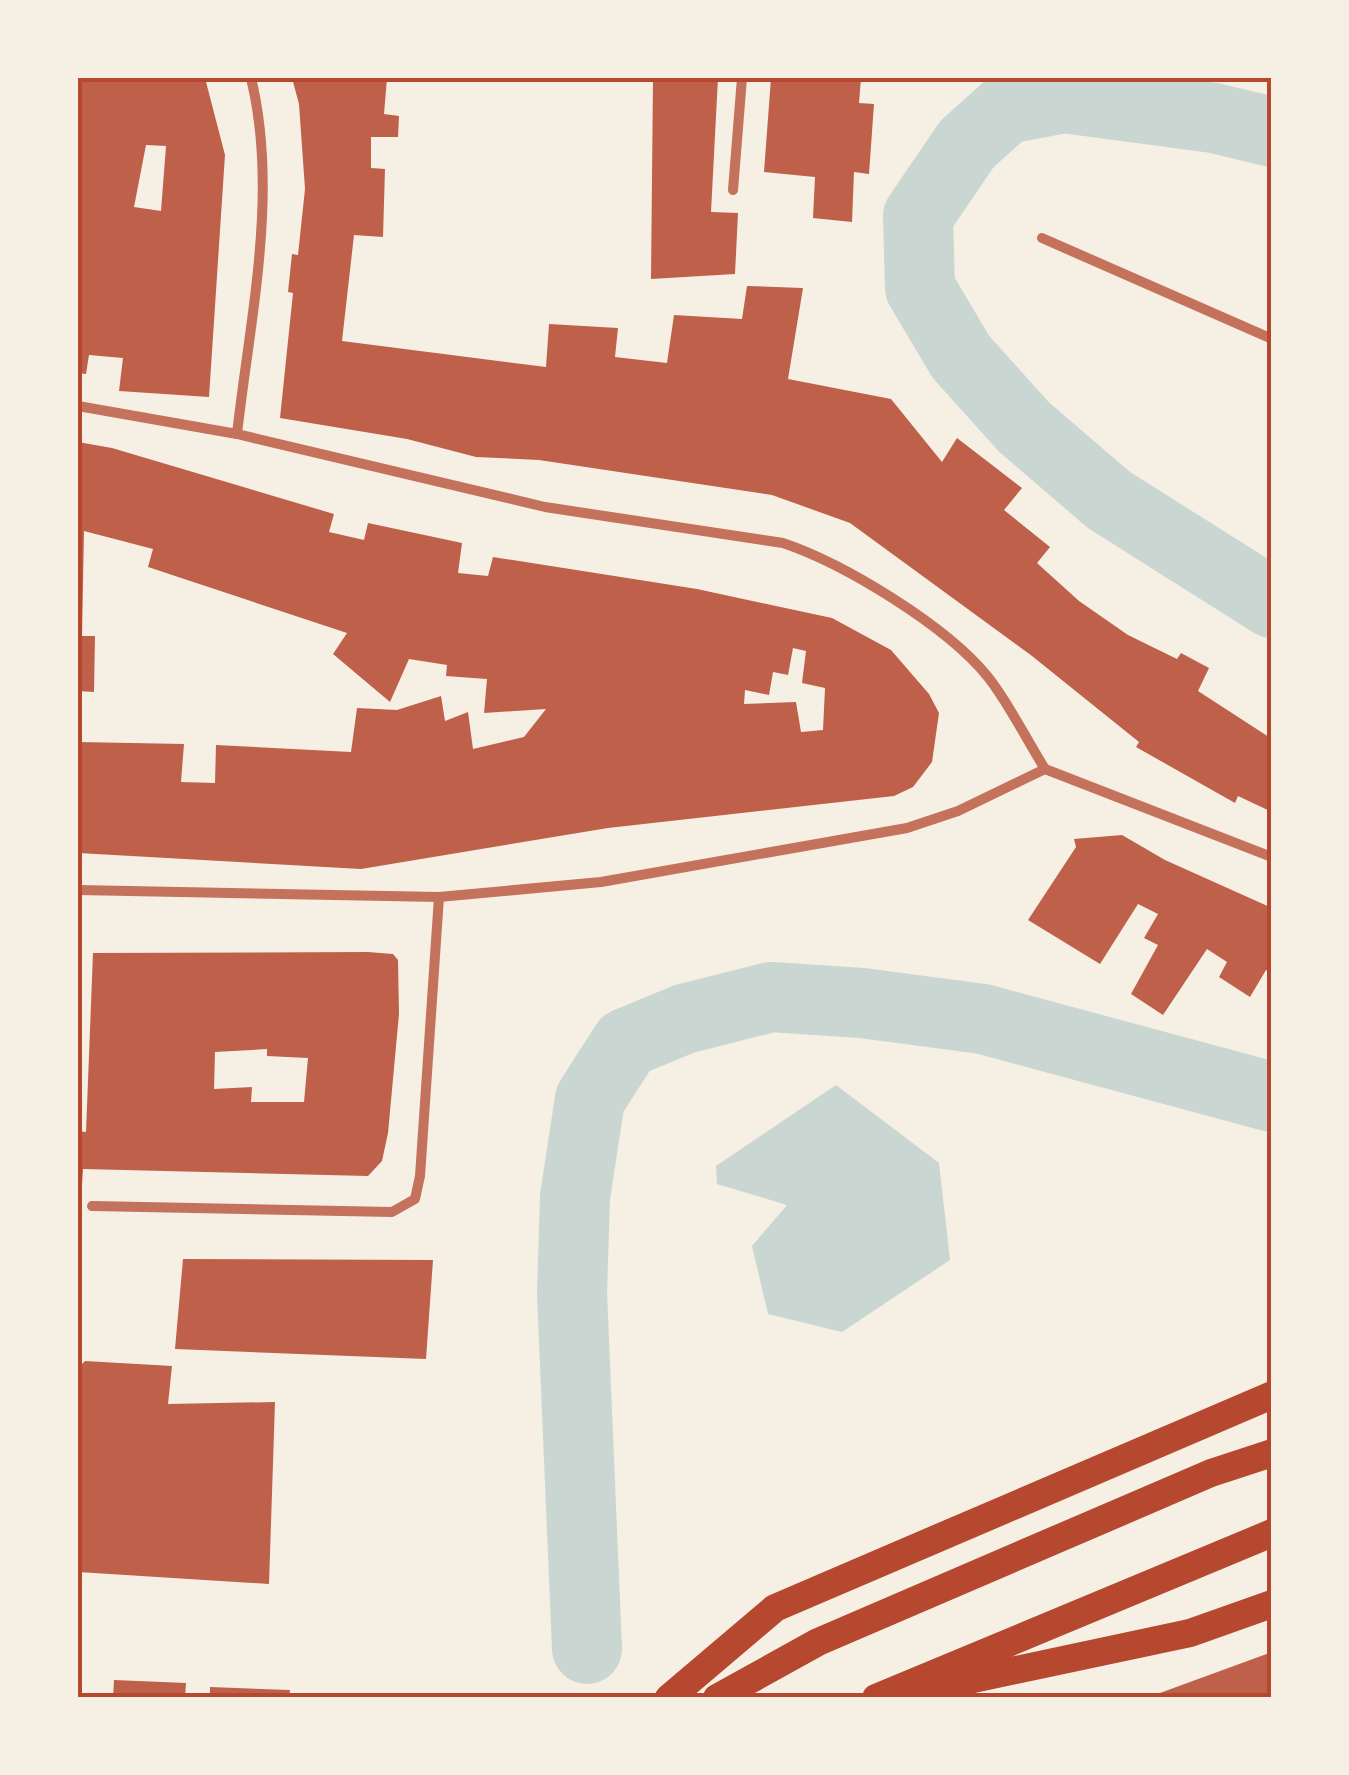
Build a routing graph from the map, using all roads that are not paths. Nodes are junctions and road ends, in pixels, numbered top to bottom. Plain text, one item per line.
1 (251, 78) edge
2 (742, 78) edge
3 (733, 190) dead end
4 (1042, 238) dead end
5 (1272, 339) edge
6 (78, 406) edge
7 (237, 434) junction
8 (1045, 769) junction
9 (1272, 857) edge
10 (78, 890) edge
11 (439, 897) junction
12 (92, 1206) dead end
13 (1272, 1396) edge
14 (1272, 1453) edge
15 (1272, 1533) edge
16 (1272, 1604) edge
17 (669, 1698) edge
18 (717, 1698) edge
19 (876, 1698) edge
20 (886, 1698) edge

1 - 7 street
2 - 3 street
4 - 5 street
6 - 7 street
7 - 8 street
8 - 9 street
8 - 11 street
10 - 11 street
11 - 12 street
13 - 17 highway
14 - 18 highway
15 - 19 highway
16 - 20 highway

